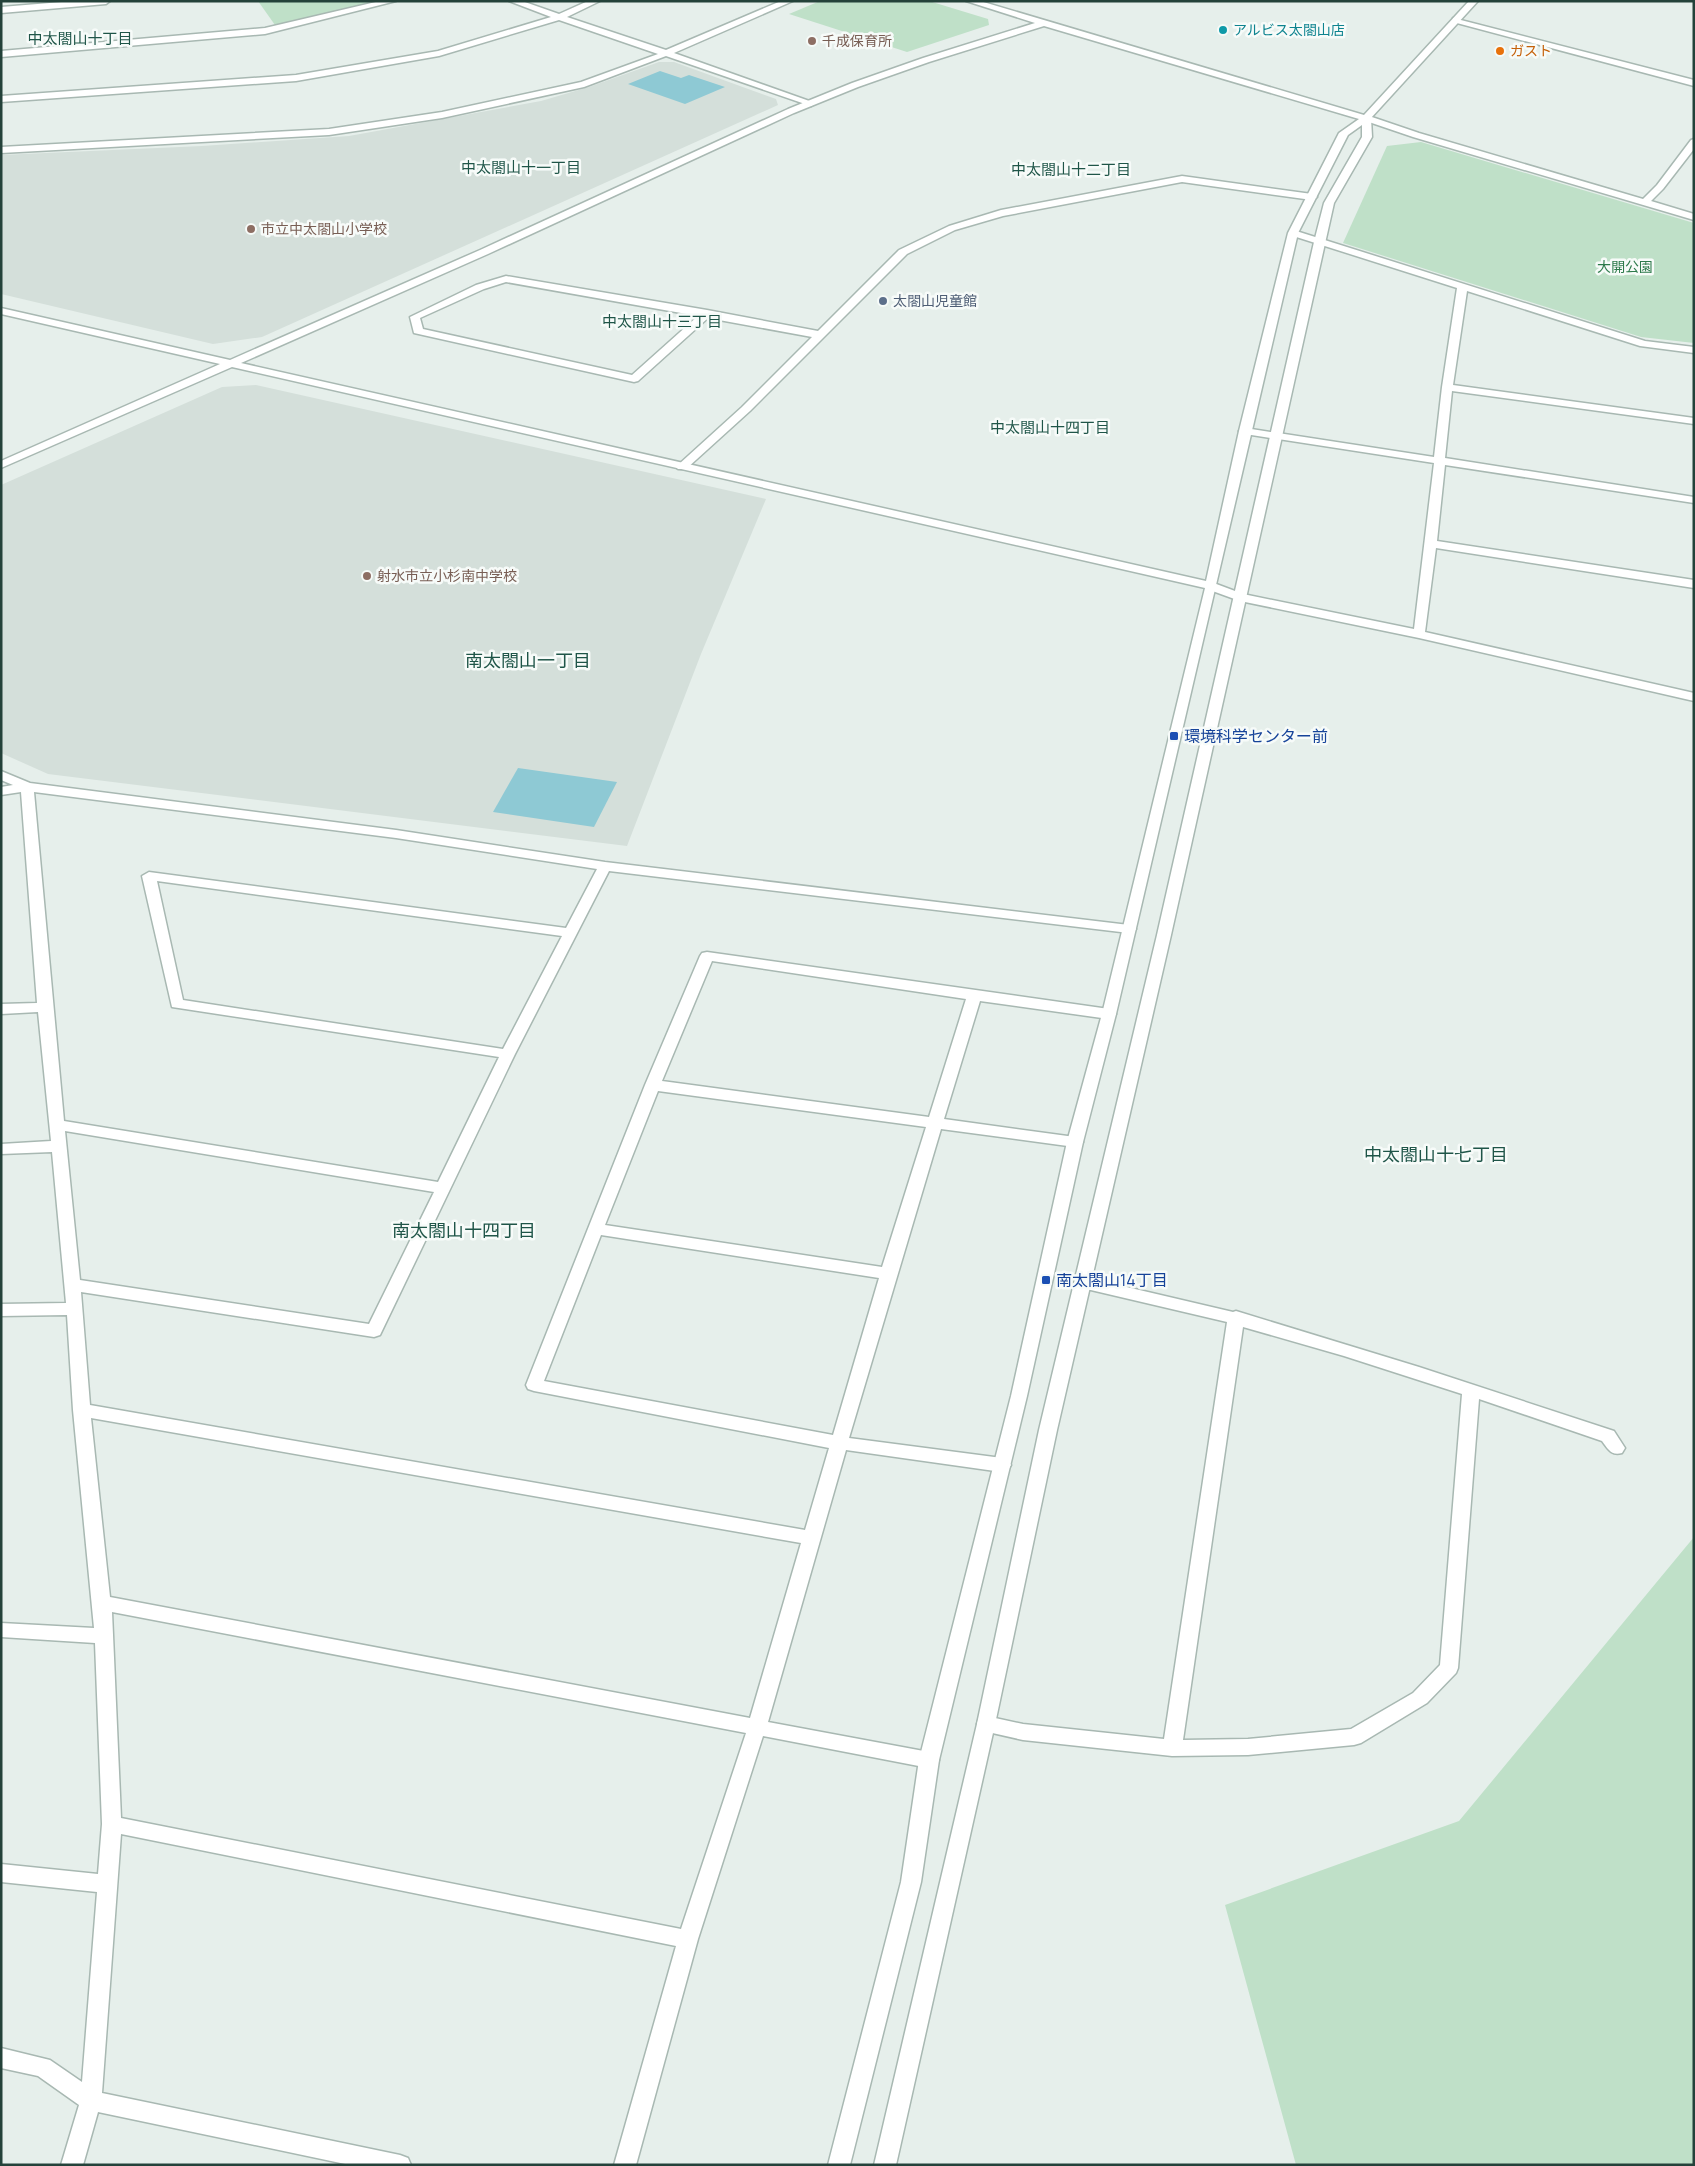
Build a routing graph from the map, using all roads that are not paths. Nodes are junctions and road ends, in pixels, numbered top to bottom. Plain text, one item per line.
1 (106, 1) edge
2 (392, 1) edge
3 (513, 1) edge
4 (596, 1) edge
5 (789, 1) edge
6 (970, 1) edge
7 (1474, 1) edge
8 (1, 10) edge
9 (560, 17) junction
10 (1456, 20) junction
11 (1044, 23) junction
12 (1, 54) edge
13 (665, 54) junction
14 (1694, 83) edge
15 (1, 99) edge
16 (811, 103) junction
17 (1366, 118) junction
18 (1694, 142) edge
19 (1, 150) edge
20 (1690, 154) edge
21 (1312, 198) junction
22 (1644, 203) junction
23 (1694, 217) edge
24 (1292, 233) junction
25 (1319, 242) junction
26 (1462, 288) junction
27 (1, 311) edge
28 (707, 313) junction
29 (820, 335) junction
30 (1694, 350) edge
31 (231, 364) junction
32 (1446, 387) junction
33 (1694, 421) edge
34 (1245, 431) junction
35 (1276, 436) junction
36 (1438, 460) junction
37 (1, 465) edge
38 (682, 467) junction
39 (1694, 500) edge
40 (1431, 544) junction
41 (1694, 584) edge
42 (1211, 586) junction
43 (1240, 597) junction
44 (1419, 634) junction
45 (1694, 697) edge
46 (1, 775) edge
47 (27, 787) junction
48 (1, 792) edge
49 (605, 866) junction
50 (1128, 929) junction
51 (571, 933) junction
52 (974, 996) junction
53 (45, 1007) junction
54 (1, 1009) edge
55 (1108, 1014) junction
56 (508, 1054) junction
57 (653, 1085) junction
58 (57, 1125) junction
59 (935, 1125) junction
60 (1075, 1142) junction
61 (58, 1146) junction
62 (1, 1149) edge
63 (444, 1188) junction
64 (595, 1229) junction
65 (888, 1274) junction
66 (1084, 1283) junction
67 (72, 1285) junction
68 (75, 1308) junction
69 (1, 1310) edge
70 (1236, 1317) junction
71 (1471, 1390) junction
72 (82, 1410) junction
73 (839, 1443) junction
74 (1616, 1448) dead end
75 (1002, 1465) junction
76 (811, 1538) junction
77 (102, 1603) junction
78 (1, 1630) edge
79 (102, 1636) junction
80 (986, 1724) junction
81 (757, 1726) junction
82 (1172, 1748) junction
83 (929, 1760) junction
84 (112, 1824) junction
85 (1, 1873) edge
86 (107, 1884) junction
87 (688, 1938) junction
88 (1, 2058) edge
89 (91, 2101) junction
90 (72, 2165) edge
91 (400, 2165) edge
92 (625, 2165) edge
93 (839, 2165) edge
94 (885, 2165) edge

1 - 8 street
2 - 12 street
3 - 9 street
4 - 9 street
5 - 13 street
6 - 11 street
7 - 10 street
9 - 13 street
9 - 15 street
10 - 14 street
10 - 17 street
11 - 16 street
11 - 17 street
13 - 16 street
13 - 19 street
16 - 31 street
17 - 21 street
17 - 22 street
17 - 25 street
18 - 20 street
20 - 22 street
21 - 24 street
21 - 29 street
22 - 23 street
24 - 25 street
24 - 34 street
25 - 26 street
25 - 35 street
26 - 30 street
26 - 32 street
27 - 31 street
28 - 28 street
28 - 29 street
29 - 38 street
31 - 37 street
31 - 38 street
32 - 33 street
32 - 36 street
34 - 35 street
34 - 42 street
35 - 36 street
35 - 43 street
36 - 39 street
36 - 40 street
38 - 42 street
40 - 41 street
40 - 44 street
42 - 43 street
42 - 50 street
43 - 44 street
43 - 66 street
44 - 45 street
46 - 47 street
47 - 48 street
47 - 49 street
47 - 53 street
49 - 50 street
49 - 51 street
50 - 55 street
51 - 56 street
51 - 56 street
52 - 55 street
52 - 57 street
52 - 59 street
53 - 54 street
53 - 58 street
55 - 60 street
56 - 63 street
57 - 59 street
57 - 64 street
58 - 61 street
58 - 63 street
59 - 60 street
59 - 65 street
60 - 75 street
61 - 62 street
61 - 67 street
63 - 67 street
64 - 65 street
64 - 73 street
65 - 73 street
66 - 70 street
66 - 80 street
67 - 68 street
68 - 69 street
68 - 72 street
70 - 71 street
70 - 82 street
71 - 74 street
71 - 82 street
72 - 76 street
72 - 77 street
73 - 75 street
73 - 76 street
75 - 83 street
76 - 81 street
77 - 79 street
77 - 81 street
78 - 79 street
79 - 84 street
80 - 82 street
80 - 94 street
81 - 83 street
81 - 87 street
83 - 93 street
84 - 86 street
84 - 87 street
85 - 86 street
86 - 89 street
87 - 92 street
88 - 89 street
89 - 90 street
89 - 91 street

